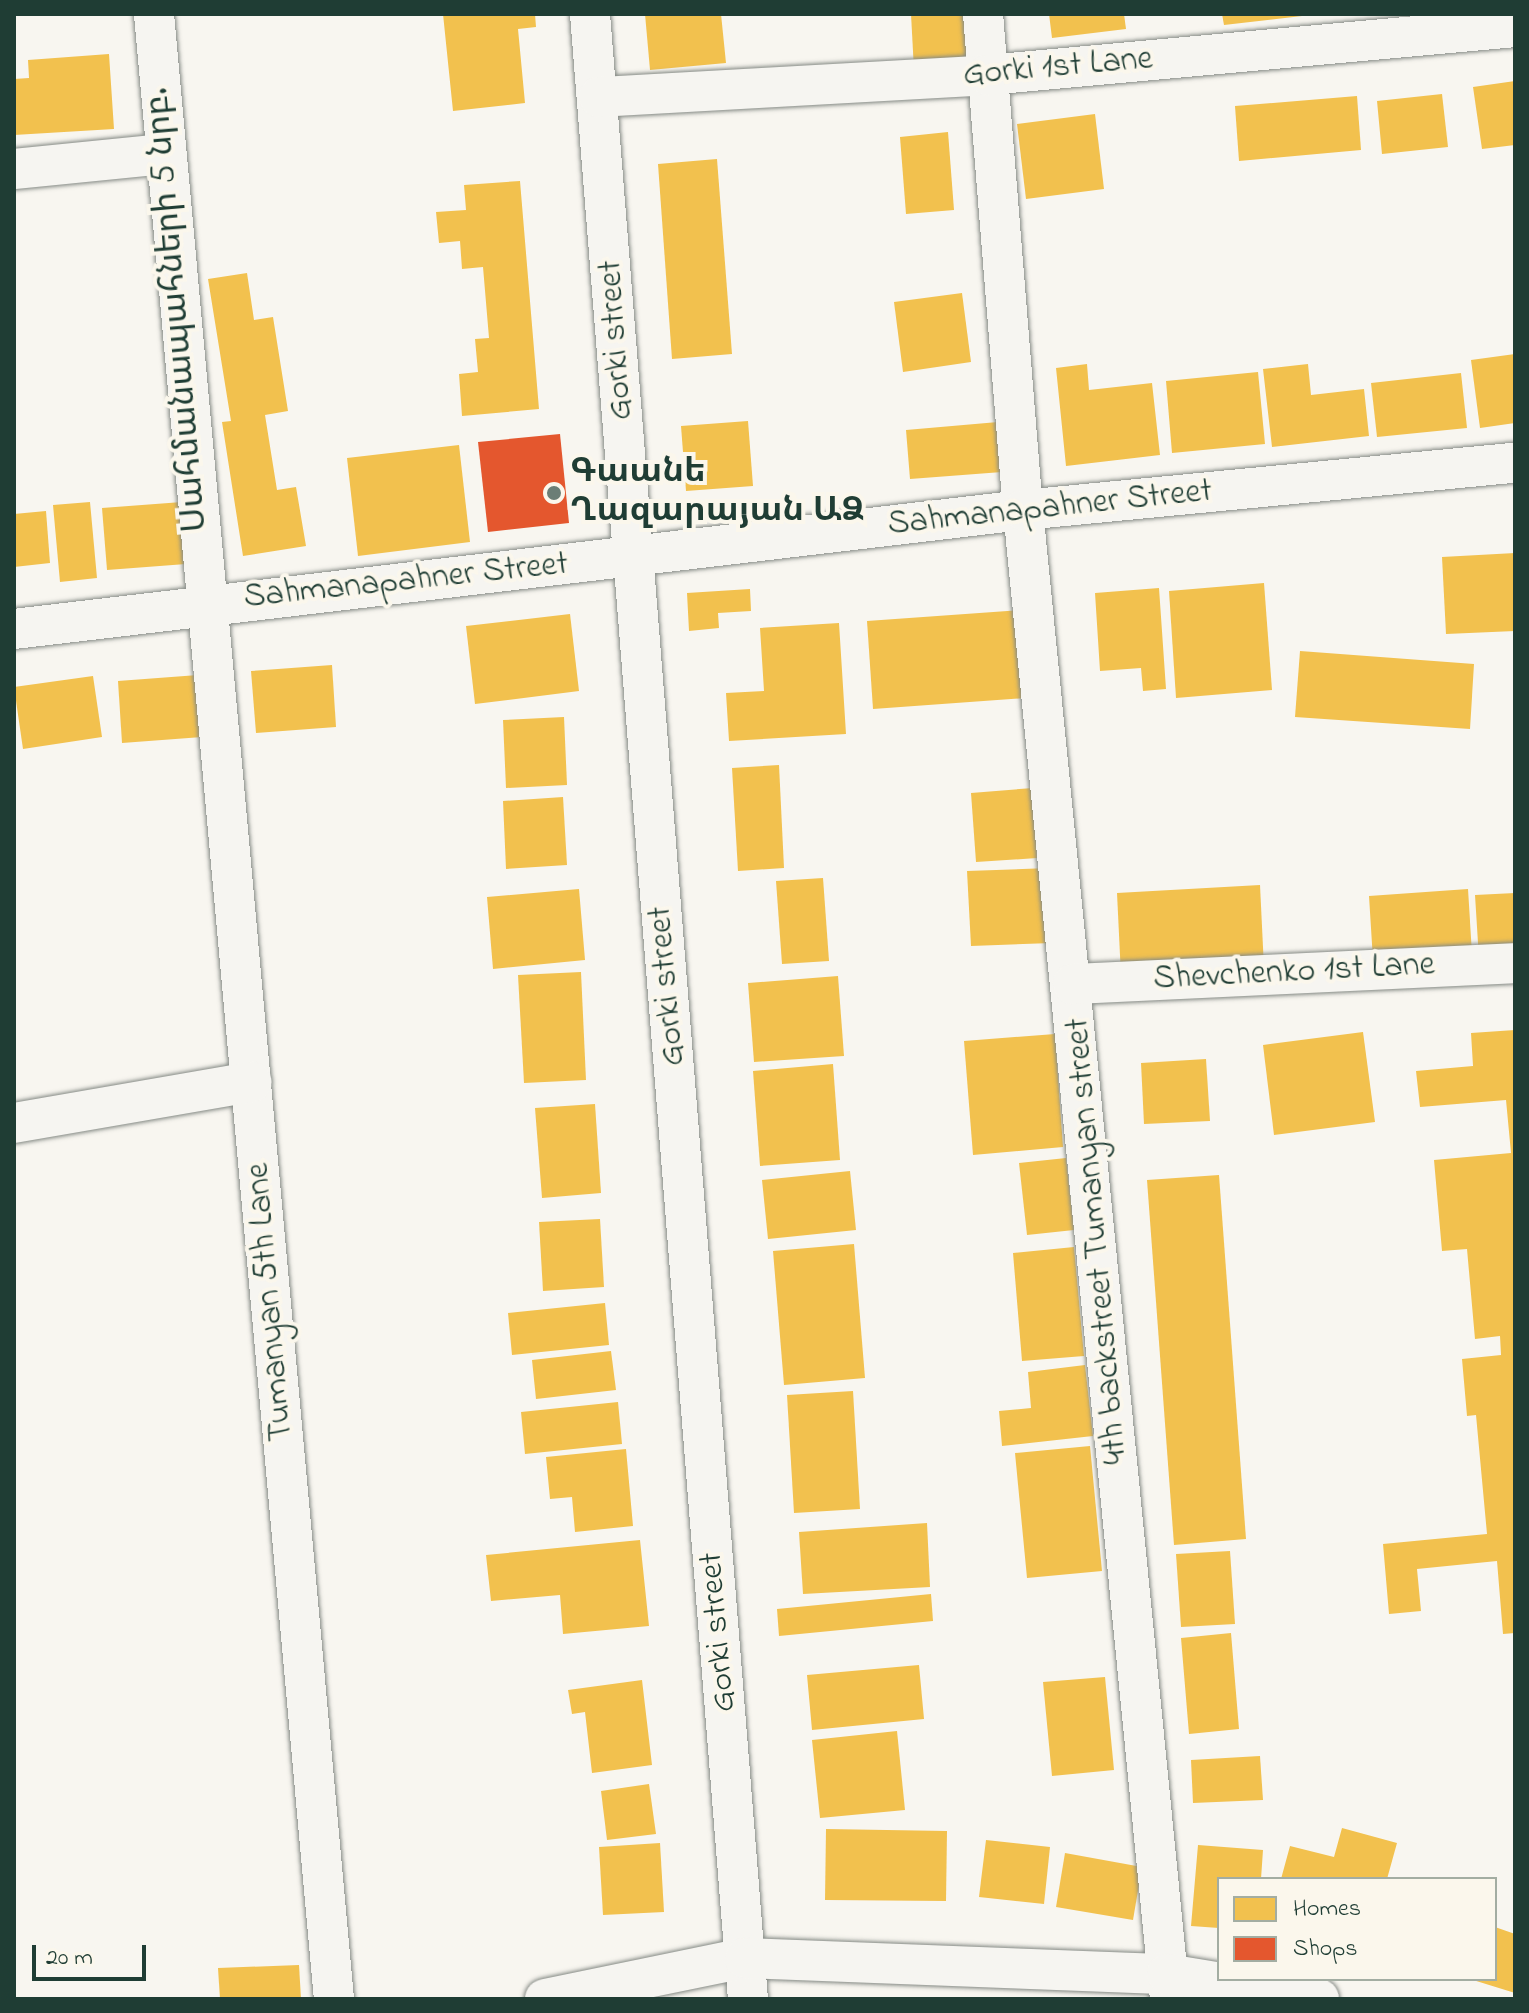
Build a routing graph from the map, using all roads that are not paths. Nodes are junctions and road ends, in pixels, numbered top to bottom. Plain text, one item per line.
1 (154, 14) edge
2 (590, 14) edge
3 (983, 14) edge
4 (1515, 27) edge
5 (988, 75) junction
6 (599, 97) junction
7 (164, 154) junction
8 (14, 169) edge
9 (1515, 463) edge
10 (1023, 510) junction
11 (634, 557) junction
12 (204, 605) junction
13 (14, 629) edge
14 (1515, 963) edge
15 (1073, 984) junction
16 (251, 1082) junction
17 (14, 1123) edge
18 (745, 1958) junction
19 (1168, 1986) edge
20 (334, 1999) edge
21 (545, 1999) edge
22 (748, 1999) edge
23 (1319, 1999) edge

1 - 7 street, Սահմանապահների 5 նրբ.
2 - 6 street, Gorki street
3 - 5 street, 4th backstreet Tumanyan street
4 - 5 street, Gorki 1st Lane
5 - 6 street, Gorki 1st Lane
5 - 10 street, 4th backstreet Tumanyan street
6 - 11 street, Gorki street
7 - 8 street
7 - 12 street, Սահմանապահների 5 նրբ.
9 - 10 street, Sahmanapahner Street
10 - 11 street, Sahmanapahner Street
10 - 15 street, 4th backstreet Tumanyan street
11 - 12 street, Sahmanapahner Street
11 - 18 street, Gorki street
12 - 13 street, Sahmanapahner Street
12 - 16 street, Tumanyan 5th Lane
14 - 15 street, Shevchenko 1st Lane
15 - 19 street, 4th backstreet Tumanyan street
16 - 17 street
16 - 20 street, Tumanyan 5th Lane
18 - 19 street
18 - 21 street
18 - 22 street
19 - 23 street

